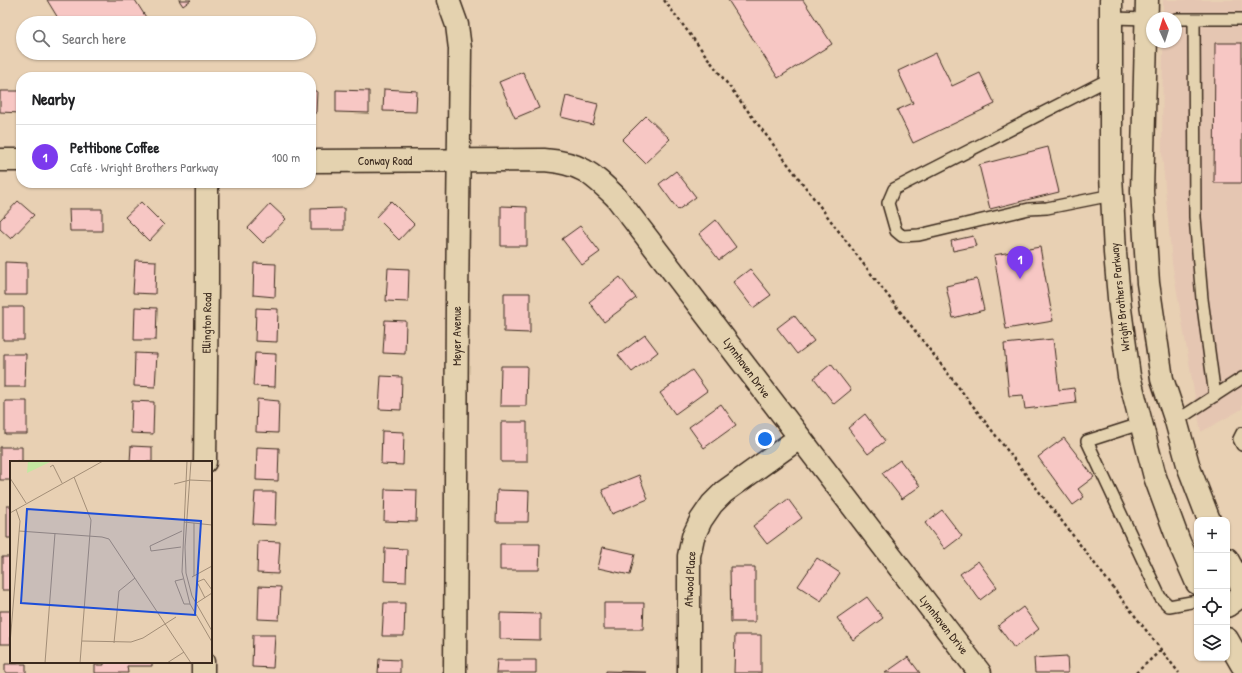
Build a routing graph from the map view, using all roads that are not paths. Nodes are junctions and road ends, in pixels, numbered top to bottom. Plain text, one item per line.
1 (448, 0) edge
2 (1111, 9) edge
3 (1146, 13) edge
4 (1182, 19) edge
5 (1194, 19) junction
6 (1242, 19) edge
7 (1147, 48) edge
8 (1111, 78) junction
9 (0, 160) edge
10 (16, 160) edge
11 (459, 160) junction
12 (316, 161) edge
13 (207, 188) edge
14 (1112, 195) junction
15 (1242, 378) edge
16 (1215, 396) junction
17 (1176, 421) junction
18 (1140, 424) junction
19 (1242, 433) edge
20 (799, 438) junction
21 (1242, 446) edge
22 (205, 461) edge
23 (1208, 517) edge
24 (1230, 564) edge
25 (1194, 576) edge
26 (1242, 586) edge
27 (1242, 595) edge
28 (1194, 602) edge
29 (1230, 604) edge
30 (1230, 644) edge
31 (1242, 665) edge
32 (454, 673) edge
33 (689, 673) edge
34 (980, 673) edge

1 - 11 street, Meyer Avenue
2 - 3 lane
2 - 8 street, Wright Brothers Parkway
4 - 5 lane
5 - 6 lane
5 - 16 lane
7 - 17 street
8 - 14 street, Wright Brothers Parkway
8 - 14 lane
9 - 10 street
11 - 12 street, Conway Road
11 - 20 street, Lynnhaven Drive
11 - 32 street, Meyer Avenue
13 - 22 street, Ellington Road
14 - 18 street, Wright Brothers Parkway
15 - 16 lane
16 - 17 lane
17 - 23 street
18 - 25 street, Wright Brothers Parkway
18 - 28 lane
19 - 21 lane
20 - 33 street, Atwood Place
20 - 34 street, Lynnhaven Drive
24 - 26 street
27 - 29 street
30 - 31 street

